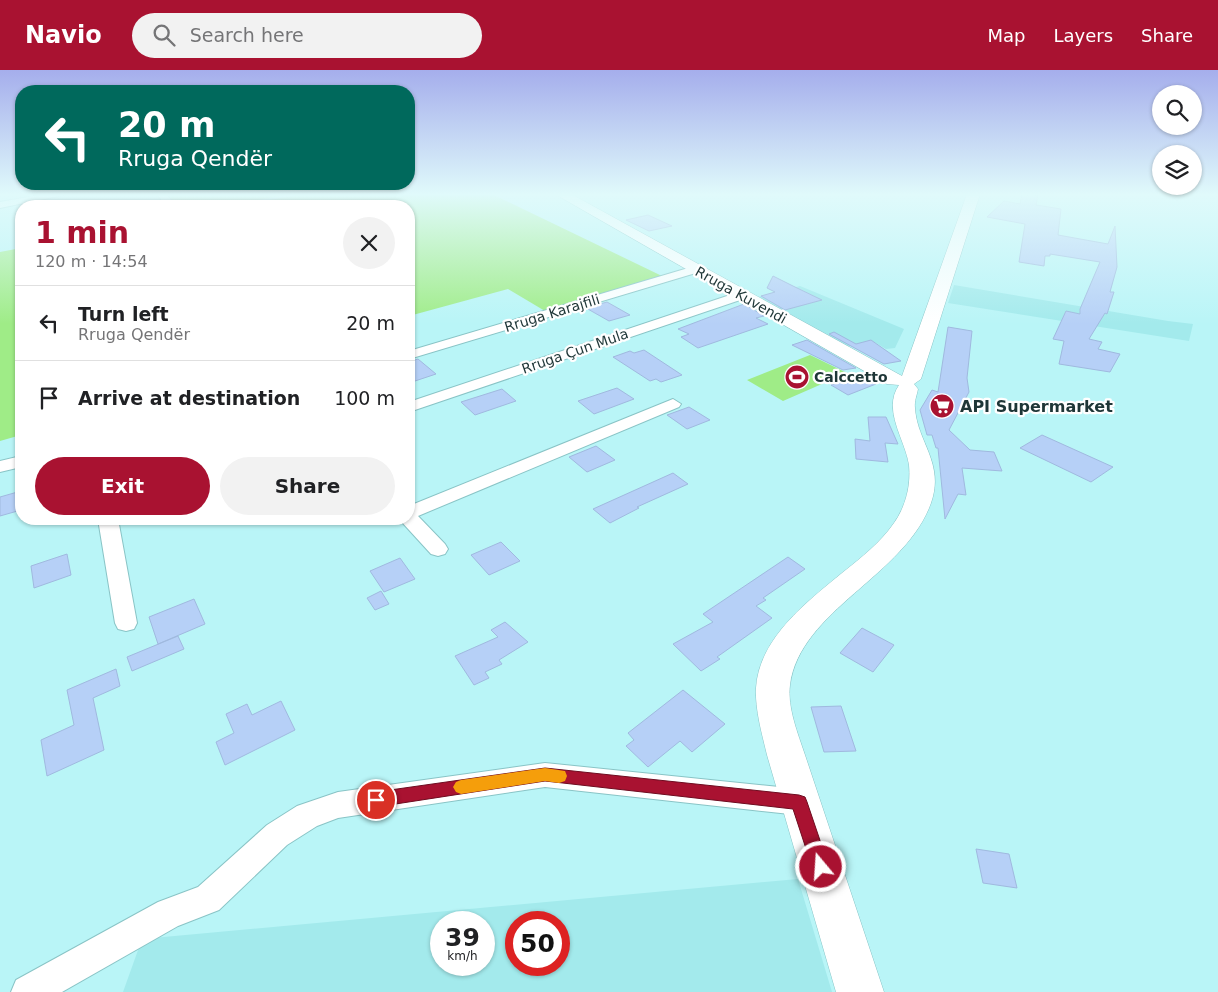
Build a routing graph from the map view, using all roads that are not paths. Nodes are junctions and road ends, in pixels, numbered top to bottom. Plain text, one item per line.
1 (636, 237) edge
2 (959, 237) edge
3 (694, 270) junction
4 (742, 295) junction
5 (415, 353) edge
6 (904, 390) junction
7 (673, 404) dead end
8 (415, 405) edge
9 (15, 463) edge
10 (0, 467) edge
11 (415, 510) edge
12 (415, 524) edge
13 (109, 525) edge
14 (438, 549) dead end
15 (126, 623) dead end
16 (799, 802) junction
17 (28, 992) edge
18 (860, 992) edge

1 - 3 main road, Rruga Kuvendi
2 - 6 main road
3 - 4 main road, Rruga Kuvendi
3 - 5 street, Rruga Karajfili
4 - 6 main road, Rruga Kuvendi
4 - 8 street, Rruga Çun Mula
6 - 16 main road
7 - 11 street
9 - 10 street
12 - 14 street
13 - 15 street
16 - 17 street
16 - 18 main road

